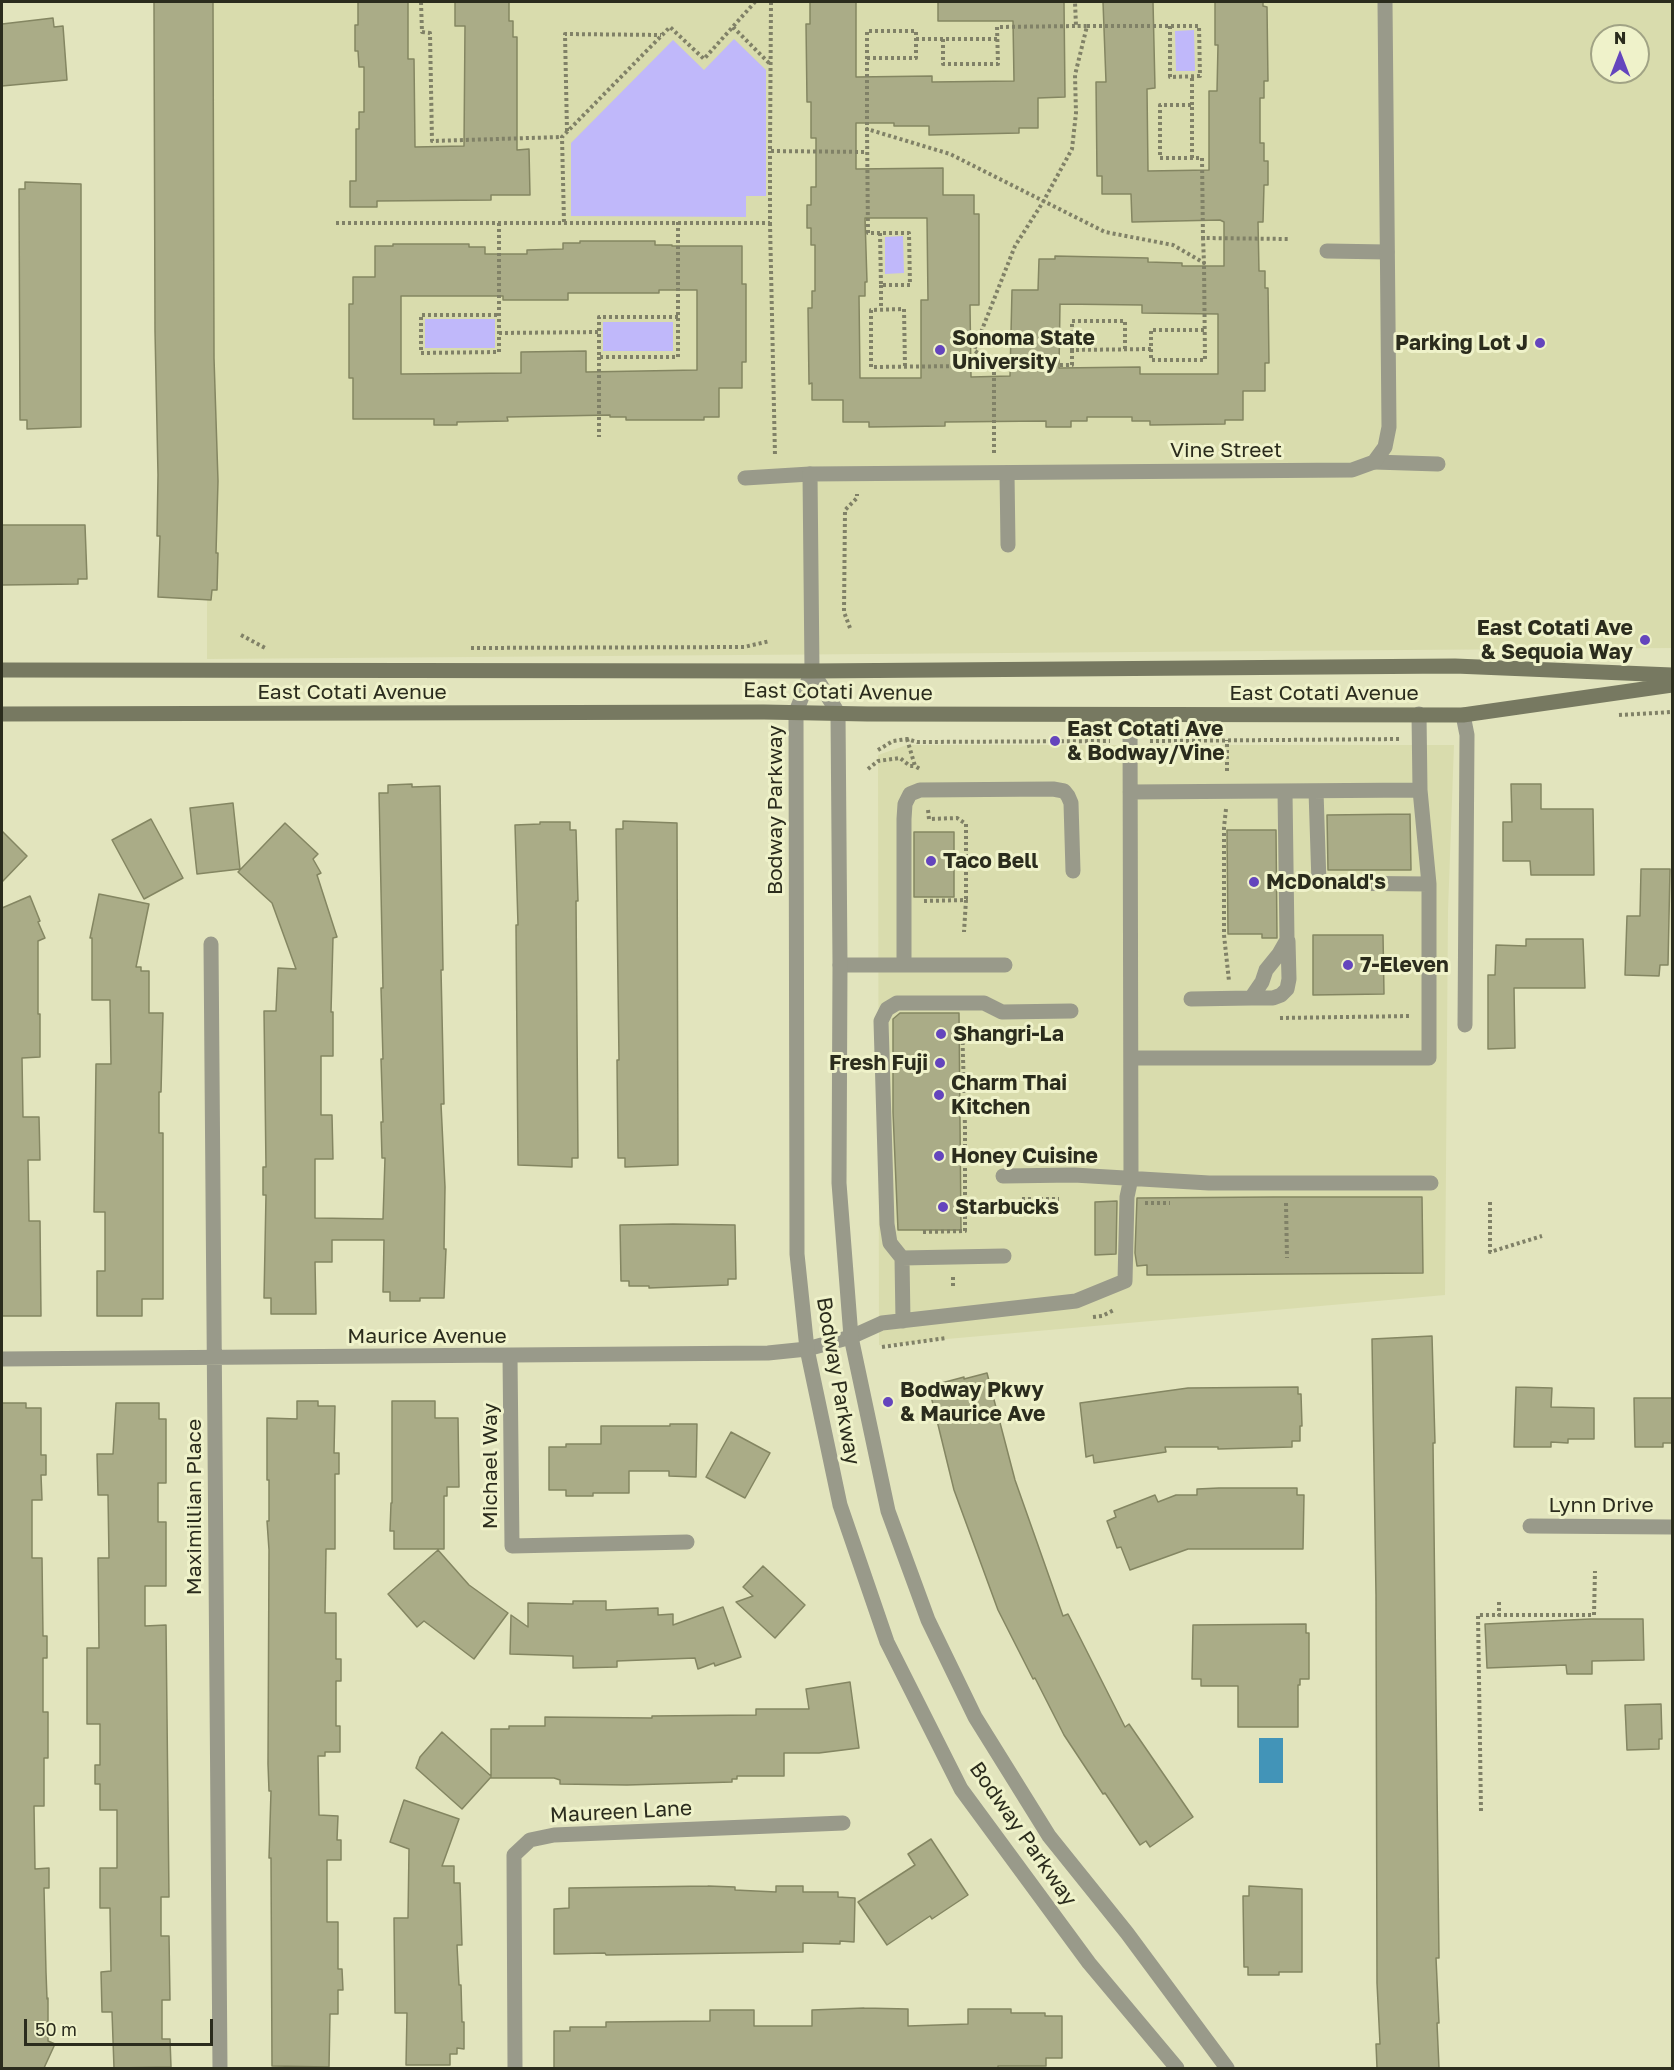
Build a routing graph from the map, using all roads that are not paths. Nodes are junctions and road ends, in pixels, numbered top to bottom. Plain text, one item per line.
1 (1385, 2) edge
2 (1327, 251) dead end
3 (1387, 252) junction
4 (1374, 462) junction
5 (1438, 464) dead end
6 (1007, 473) junction
7 (810, 474) junction
8 (745, 478) dead end
9 (1008, 545) dead end
10 (2, 670) edge
11 (812, 672) junction
12 (1672, 675) edge
13 (1672, 685) edge
14 (796, 712) junction
15 (838, 713) junction
16 (2, 714) edge
17 (1419, 714) junction
18 (1130, 715) junction
19 (1463, 715) junction
20 (1420, 790) junction
21 (1285, 791) junction
22 (1316, 791) junction
23 (1130, 792) junction
24 (1073, 871) dead end
25 (1429, 884) junction
26 (1287, 940) junction
27 (211, 944) dead end
28 (840, 965) junction
29 (904, 965) junction
30 (1005, 965) dead end
31 (1251, 998) junction
32 (1191, 999) dead end
33 (1071, 1011) dead end
34 (1465, 1025) dead end
35 (1131, 1058) junction
36 (1003, 1176) dead end
37 (1131, 1178) junction
38 (1431, 1183) dead end
39 (1004, 1256) dead end
40 (902, 1258) junction
41 (903, 1321) junction
42 (850, 1337) junction
43 (807, 1349) junction
44 (510, 1356) junction
45 (214, 1358) junction
46 (2, 1359) edge
47 (1530, 1526) dead end
48 (1672, 1527) edge
49 (687, 1542) dead end
50 (843, 1823) dead end
51 (220, 2068) edge
52 (515, 2068) edge
53 (1177, 2068) edge
54 (1227, 2068) edge

1 - 3 street
2 - 3 street
3 - 4 street
4 - 5 street, Vine Street
4 - 6 street, Vine Street
6 - 7 street, Vine Street
6 - 9 street
7 - 8 street, Vine Street
7 - 11 street
10 - 11 main road, East Cotati Avenue
11 - 12 main road, East Cotati Avenue
11 - 14 street, Bodway Parkway
11 - 15 street
13 - 19 main road, East Cotati Avenue
14 - 15 main road, East Cotati Avenue
14 - 16 main road, East Cotati Avenue
14 - 43 street, Bodway Parkway
15 - 18 main road, East Cotati Avenue
15 - 28 street, Bodway Parkway
17 - 18 main road, East Cotati Avenue
17 - 19 main road, East Cotati Avenue
17 - 20 street
18 - 23 street
19 - 34 street
20 - 22 street
20 - 25 street
21 - 22 street
21 - 23 street
21 - 26 street
22 - 25 street
23 - 35 street
24 - 29 street
25 - 35 street
26 - 31 street
26 - 31 street
27 - 45 street, Maximillian Place
28 - 29 street
28 - 42 street, Bodway Parkway
29 - 30 street
31 - 32 street
33 - 40 street
35 - 37 street
36 - 37 street
37 - 38 street
37 - 41 street, Maurice Avenue
39 - 40 street
40 - 41 street
41 - 42 street, Maurice Avenue
42 - 43 street, Maurice Avenue
42 - 54 street, Bodway Parkway
43 - 44 street, Maurice Avenue
43 - 53 street, Bodway Parkway
44 - 45 street, Maurice Avenue
44 - 49 street, Michael Way
45 - 46 street, Maurice Avenue
45 - 51 street, Maximillian Place
47 - 48 street, Lynn Drive
50 - 52 street, Maureen Lane

